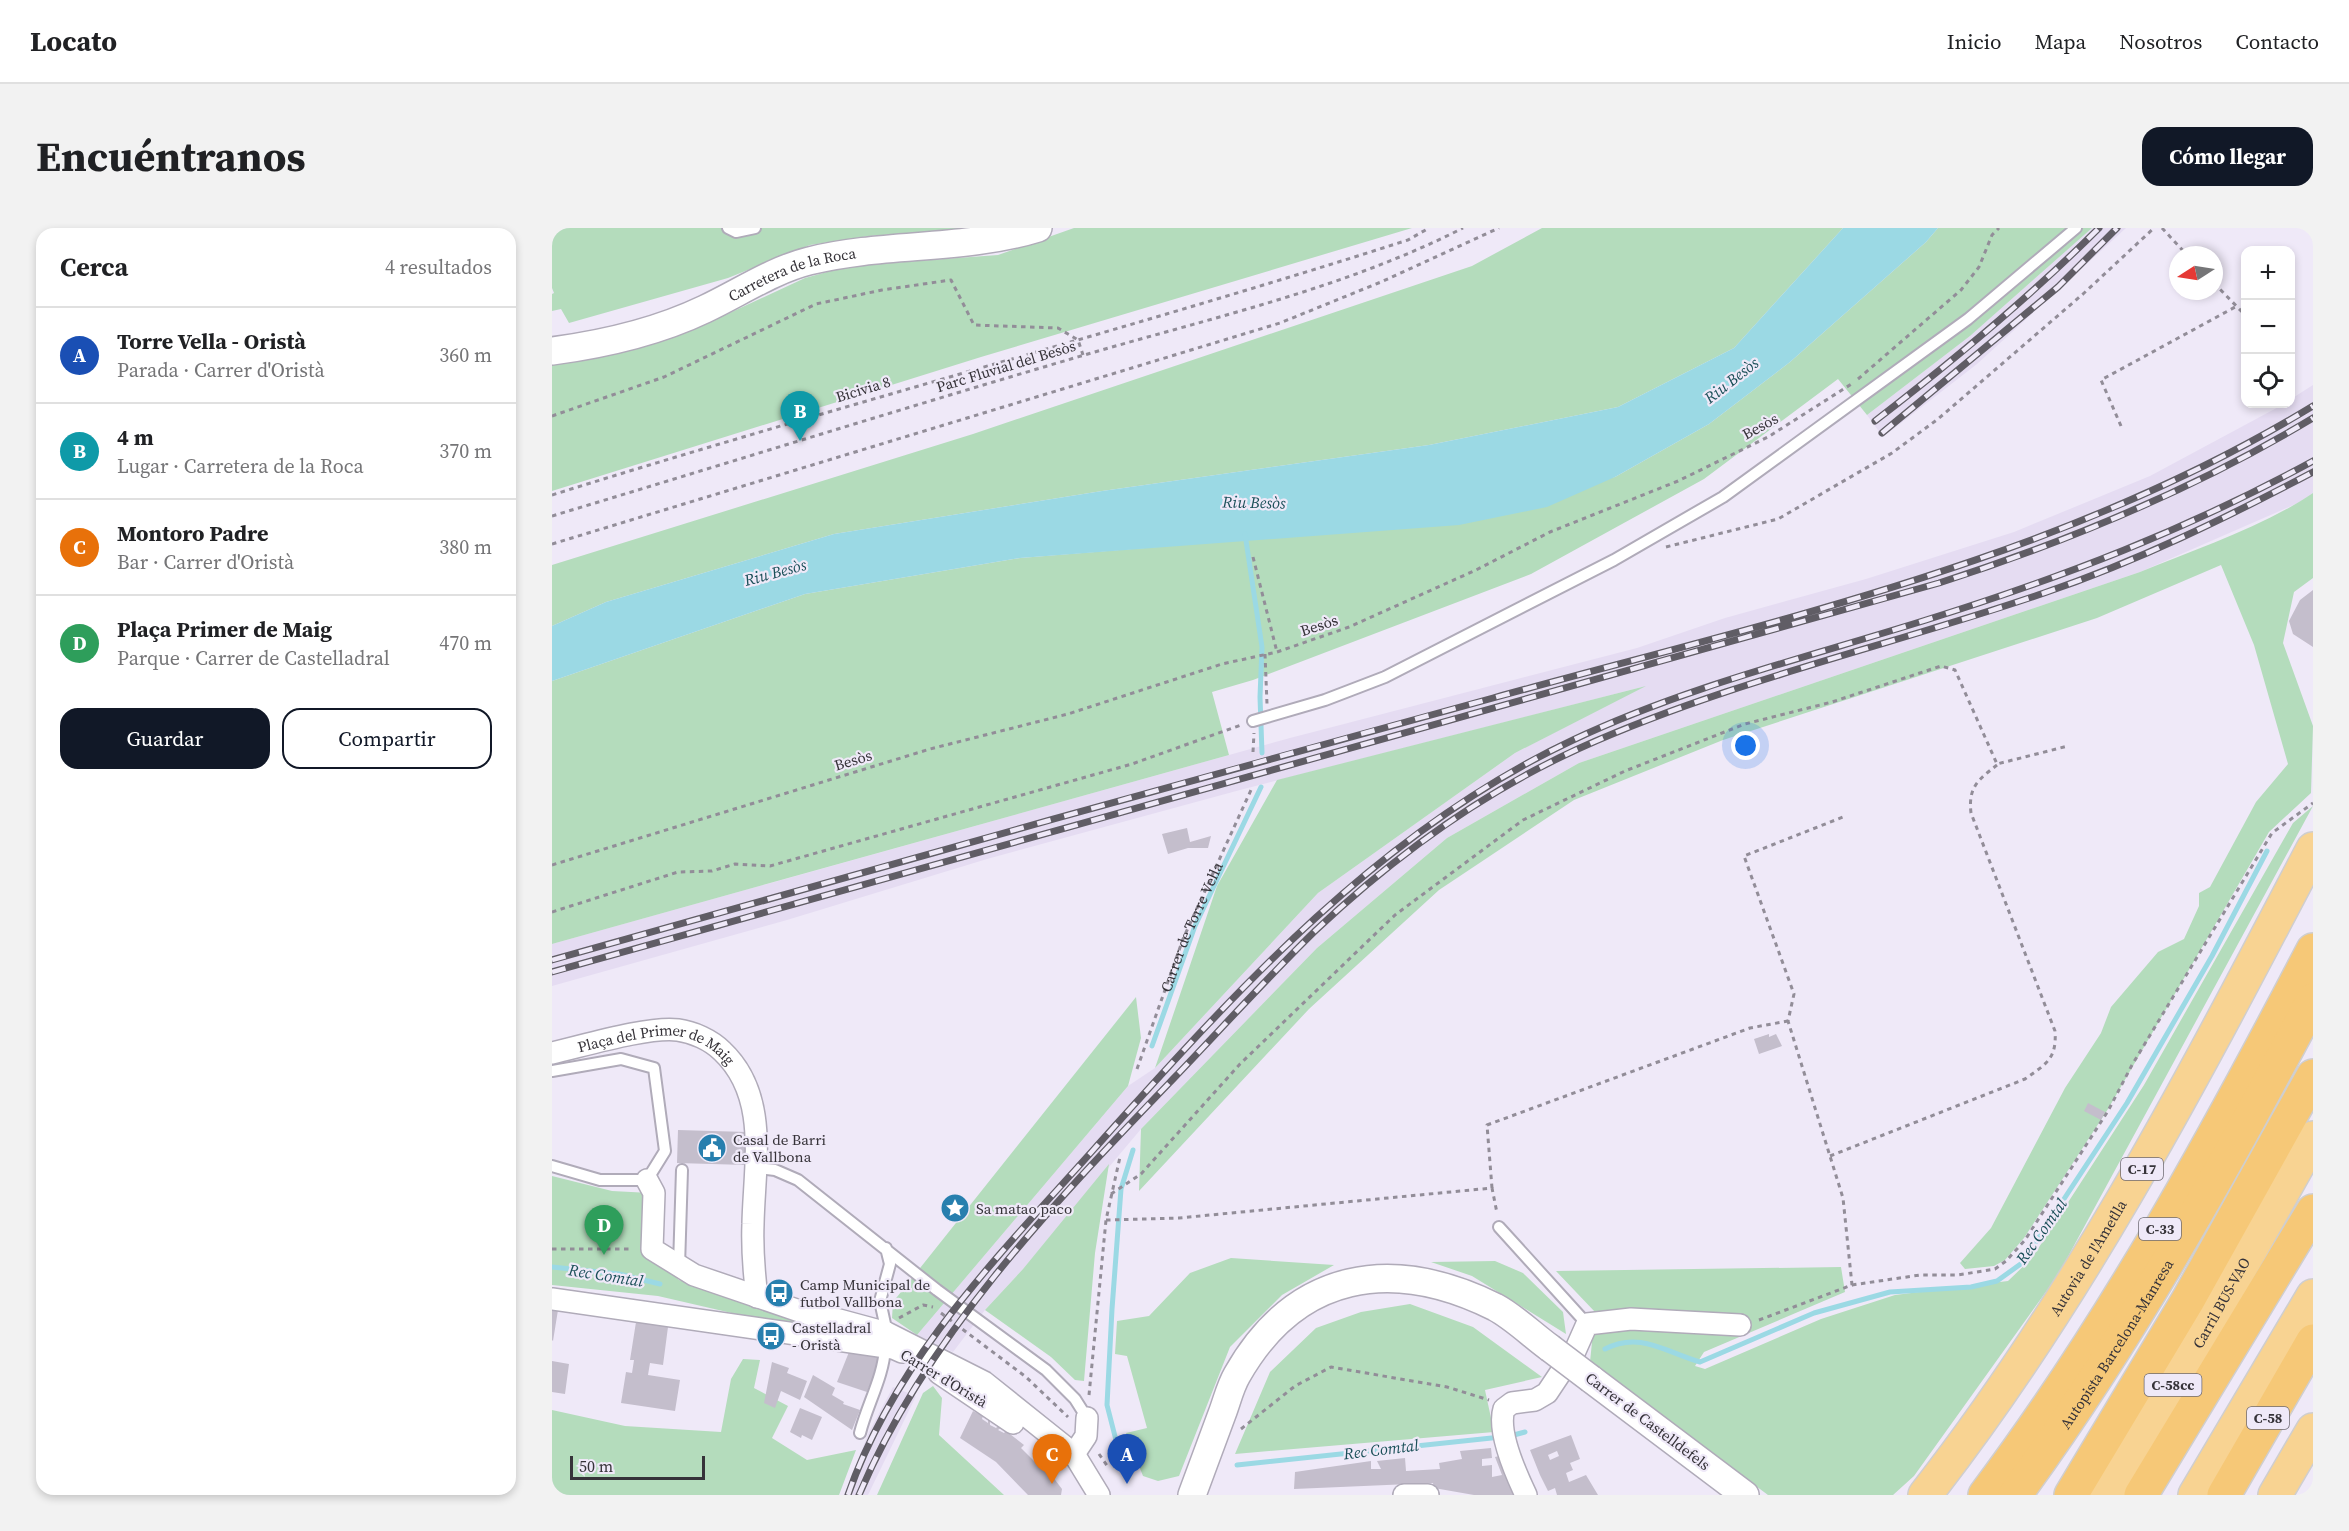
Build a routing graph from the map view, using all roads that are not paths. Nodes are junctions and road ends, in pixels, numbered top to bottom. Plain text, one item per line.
1 (729, 228) edge
2 (755, 228) edge
3 (1038, 228) edge
4 (2076, 228) edge
5 (552, 351) edge
6 (1253, 721) road end
7 (2313, 849) edge
8 (2313, 950) edge
9 (2313, 1000) edge
10 (552, 1053) edge
11 (552, 1071) edge
12 (2313, 1076) edge
13 (2313, 1138) edge
14 (552, 1166) edge
15 (2313, 1167) edge
16 (758, 1168) junction
17 (682, 1170) dead end
18 (647, 1180) junction
19 (2313, 1211) edge
20 (1499, 1227) road end
21 (886, 1248) junction
22 (679, 1266) junction
23 (2237, 1274) junction
24 (2313, 1296) edge
25 (758, 1297) junction
26 (552, 1299) edge
27 (817, 1317) junction
28 (1587, 1324) junction
29 (1740, 1325) road end
30 (888, 1334) junction
31 (837, 1340) junction
32 (2313, 1341) edge
33 (1087, 1427) joint
34 (2313, 1430) edge
35 (860, 1434) dead end
36 (1074, 1454) junction
37 (1934, 1484) edge
38 (1099, 1495) edge
39 (1192, 1495) edge
40 (1404, 1495) edge
41 (1426, 1495) edge
42 (1526, 1495) edge
43 (1745, 1495) edge
44 (1917, 1495) edge
45 (1985, 1495) edge
46 (2015, 1495) edge
47 (2070, 1495) edge
48 (2106, 1495) edge
49 (2141, 1495) edge
50 (2195, 1495) edge
51 (2224, 1495) edge
52 (2275, 1495) edge

1 - 2 lane
3 - 5 street, Carretera de la Roca
4 - 6 lane
7 - 37 highway, Autovia de l'Ametlla / C-17
8 - 45 highway, C-33
9 - 46 highway, Autopista Barcelona-Manresa
10 - 16 street, Plaça del Primer de Maig
11 - 18 lane
12 - 47 highway
13 - 23 highway, Carril BUS-VAO / C-58cc
14 - 18 lane
15 - 23 highway
16 - 21 lane
16 - 25 street, Plaça del Primer de Maig
17 - 22 lane
18 - 22 street
19 - 49 highway
20 - 28 lane
21 - 30 lane
21 - 33 lane
22 - 25 street
23 - 48 highway, Carril BUS-VAO / C-58cc
24 - 50 highway
25 - 27 street
26 - 31 street, Carrer d'Oristà
27 - 30 street
27 - 31 street
28 - 29 street
28 - 42 street
30 - 31 street, Carrer d'Oristà
30 - 35 lane
30 - 36 street, Carrer d'Oristà
32 - 51 highway, C-58
33 - 36 street
34 - 52 highway
36 - 38 street, Carrer d'Oristà
37 - 44 highway, Autovia de l'Ametlla
39 - 43 street, Carrer de Castelldefels, bridge
40 - 41 street

